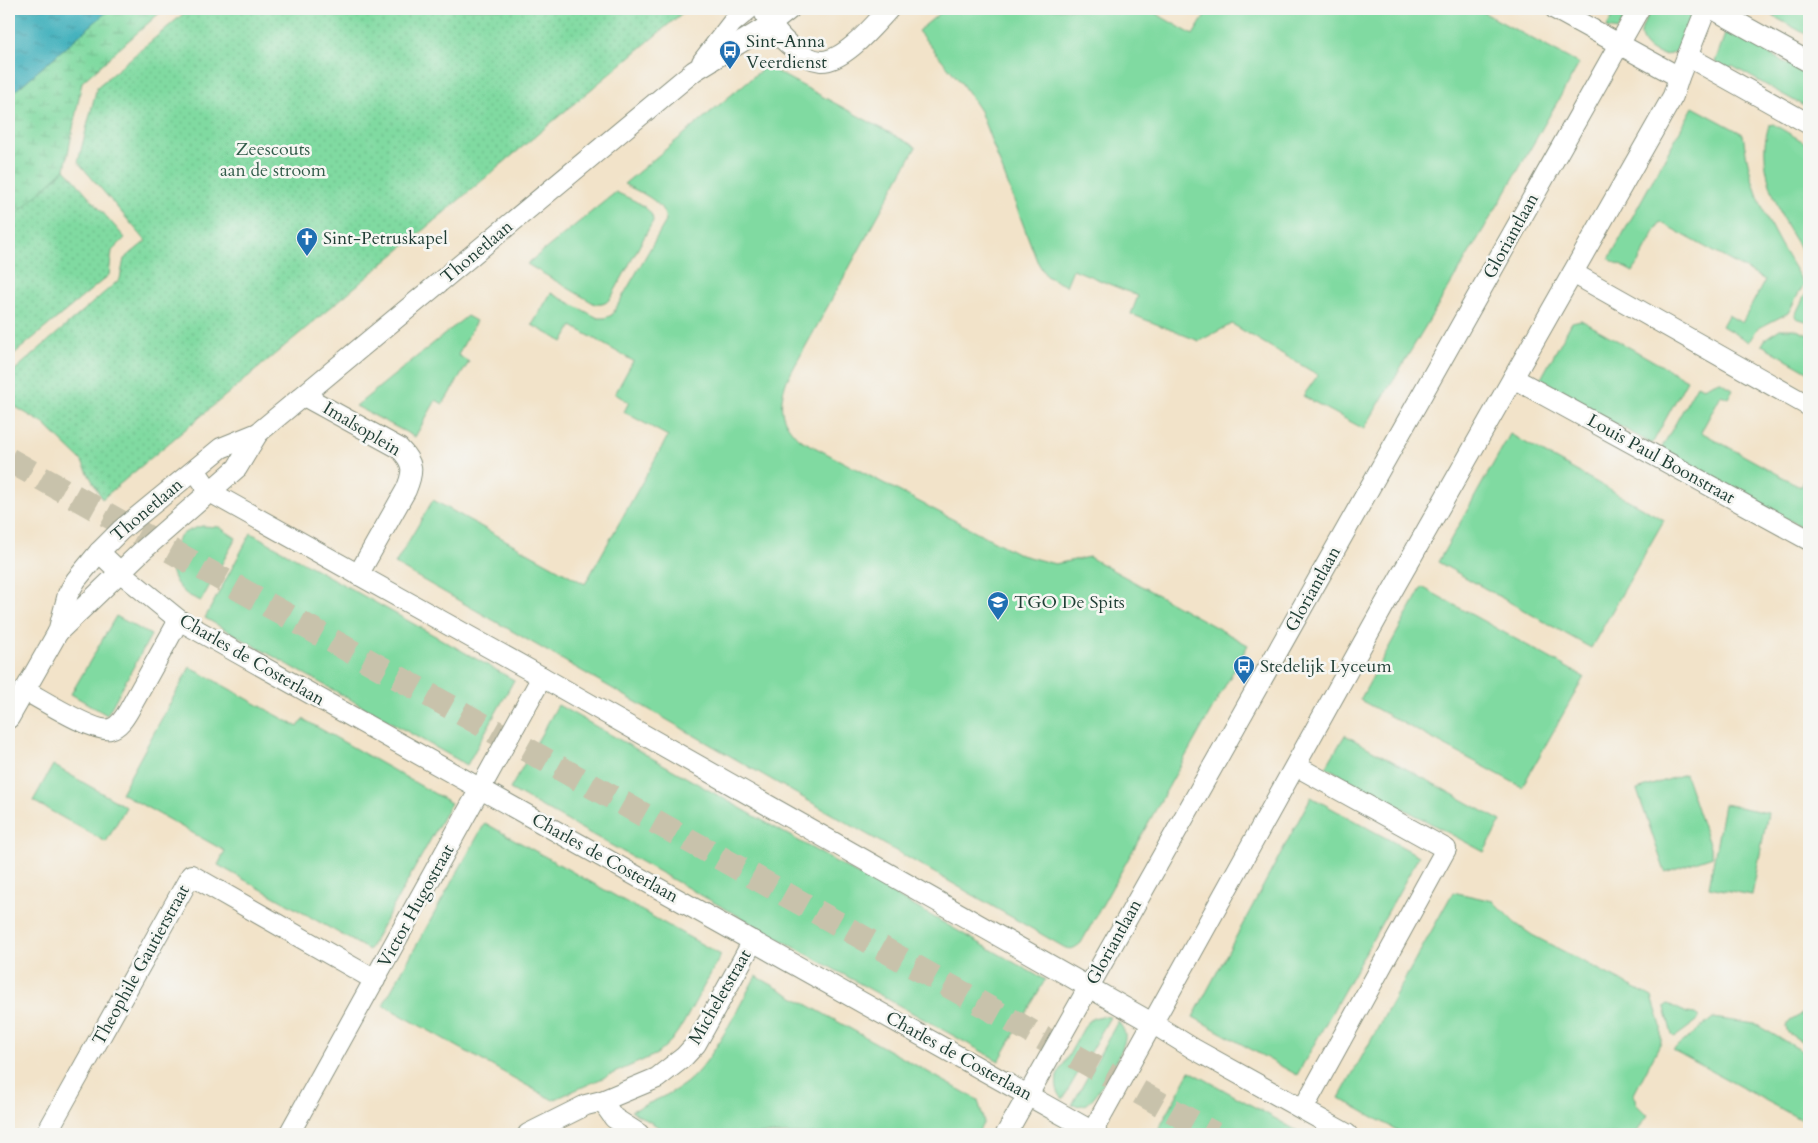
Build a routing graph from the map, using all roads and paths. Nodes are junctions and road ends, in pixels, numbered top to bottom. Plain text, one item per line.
1 (749, 9) edge
2 (790, 9) edge
3 (889, 9) edge
4 (1555, 9) edge
5 (1639, 9) edge
6 (1706, 9) edge
7 (1713, 9) edge
8 (768, 16) edge
9 (1619, 44) junction
10 (1687, 56) junction
11 (1809, 62) edge
12 (694, 71) junction
13 (1679, 77) junction
14 (1809, 124) edge
15 (1574, 273) junction
16 (1513, 378) junction
17 (304, 396) junction
18 (1809, 406) edge
19 (258, 433) junction
20 (195, 470) junction
21 (210, 492) junction
22 (1809, 540) edge
23 (99, 552) junction
24 (120, 572) junction
25 (358, 575) junction
26 (179, 620) junction
27 (58, 632) junction
28 (542, 677) junction
29 (24, 690) junction
30 (9, 718) edge
31 (1296, 766) junction
32 (480, 788) junction
33 (753, 941) junction
34 (375, 980) junction
35 (1089, 988) junction
36 (1152, 1023) junction
37 (1028, 1095) junction
38 (602, 1101) junction
39 (1303, 1109) junction
40 (1094, 1133) edge
41 (46, 1134) edge
42 (289, 1134) edge
43 (528, 1134) edge
44 (639, 1134) edge
45 (1006, 1134) edge
46 (1347, 1134) edge

1 - 12 street, Thonetlaan
2 - 8 street, Thonetlaan
3 - 8 street
4 - 9 street
5 - 9 street, Gloriantlaan
6 - 10 street
7 - 11 street
8 - 12 street, Thonetlaan
9 - 13 street
9 - 35 street, Gloriantlaan
10 - 13 street
10 - 14 street
12 - 17 street, Thonetlaan
13 - 15 street
15 - 16 street
15 - 18 street
16 - 22 street, Louis Paul Boonstraat
16 - 31 street
17 - 19 street, Thonetlaan
17 - 25 street, Imalsoplein
19 - 20 street, Thonetlaan
19 - 21 street, Thonetlaan
20 - 21 street, Thonetlaan
20 - 23 street, Thonetlaan
21 - 24 street, Thonetlaan
21 - 25 street
23 - 24 street, Thonetlaan
23 - 27 street, Thonetlaan
24 - 26 street, Charles de Costerlaan
24 - 27 street, Thonetlaan
25 - 28 street
26 - 29 street
26 - 32 street, Charles de Costerlaan
27 - 29 street, Thonetlaan
28 - 32 street, Victor Hugostraat
28 - 35 street
29 - 30 street, Thonetlaan
31 - 36 street
31 - 39 street
32 - 33 street, Charles de Costerlaan
32 - 34 street, Victor Hugostraat
33 - 37 street, Charles de Costerlaan
33 - 38 street, Micheletstraat
34 - 41 street, Theophile Gautierstraat
34 - 42 street, Victor Hugostraat
35 - 36 street
35 - 37 street, Gloriantlaan
36 - 39 street
36 - 40 street
37 - 40 street, Charles de Costerlaan
37 - 45 street, Gloriantlaan
38 - 43 street, Micheletstraat
38 - 44 street
39 - 46 street

